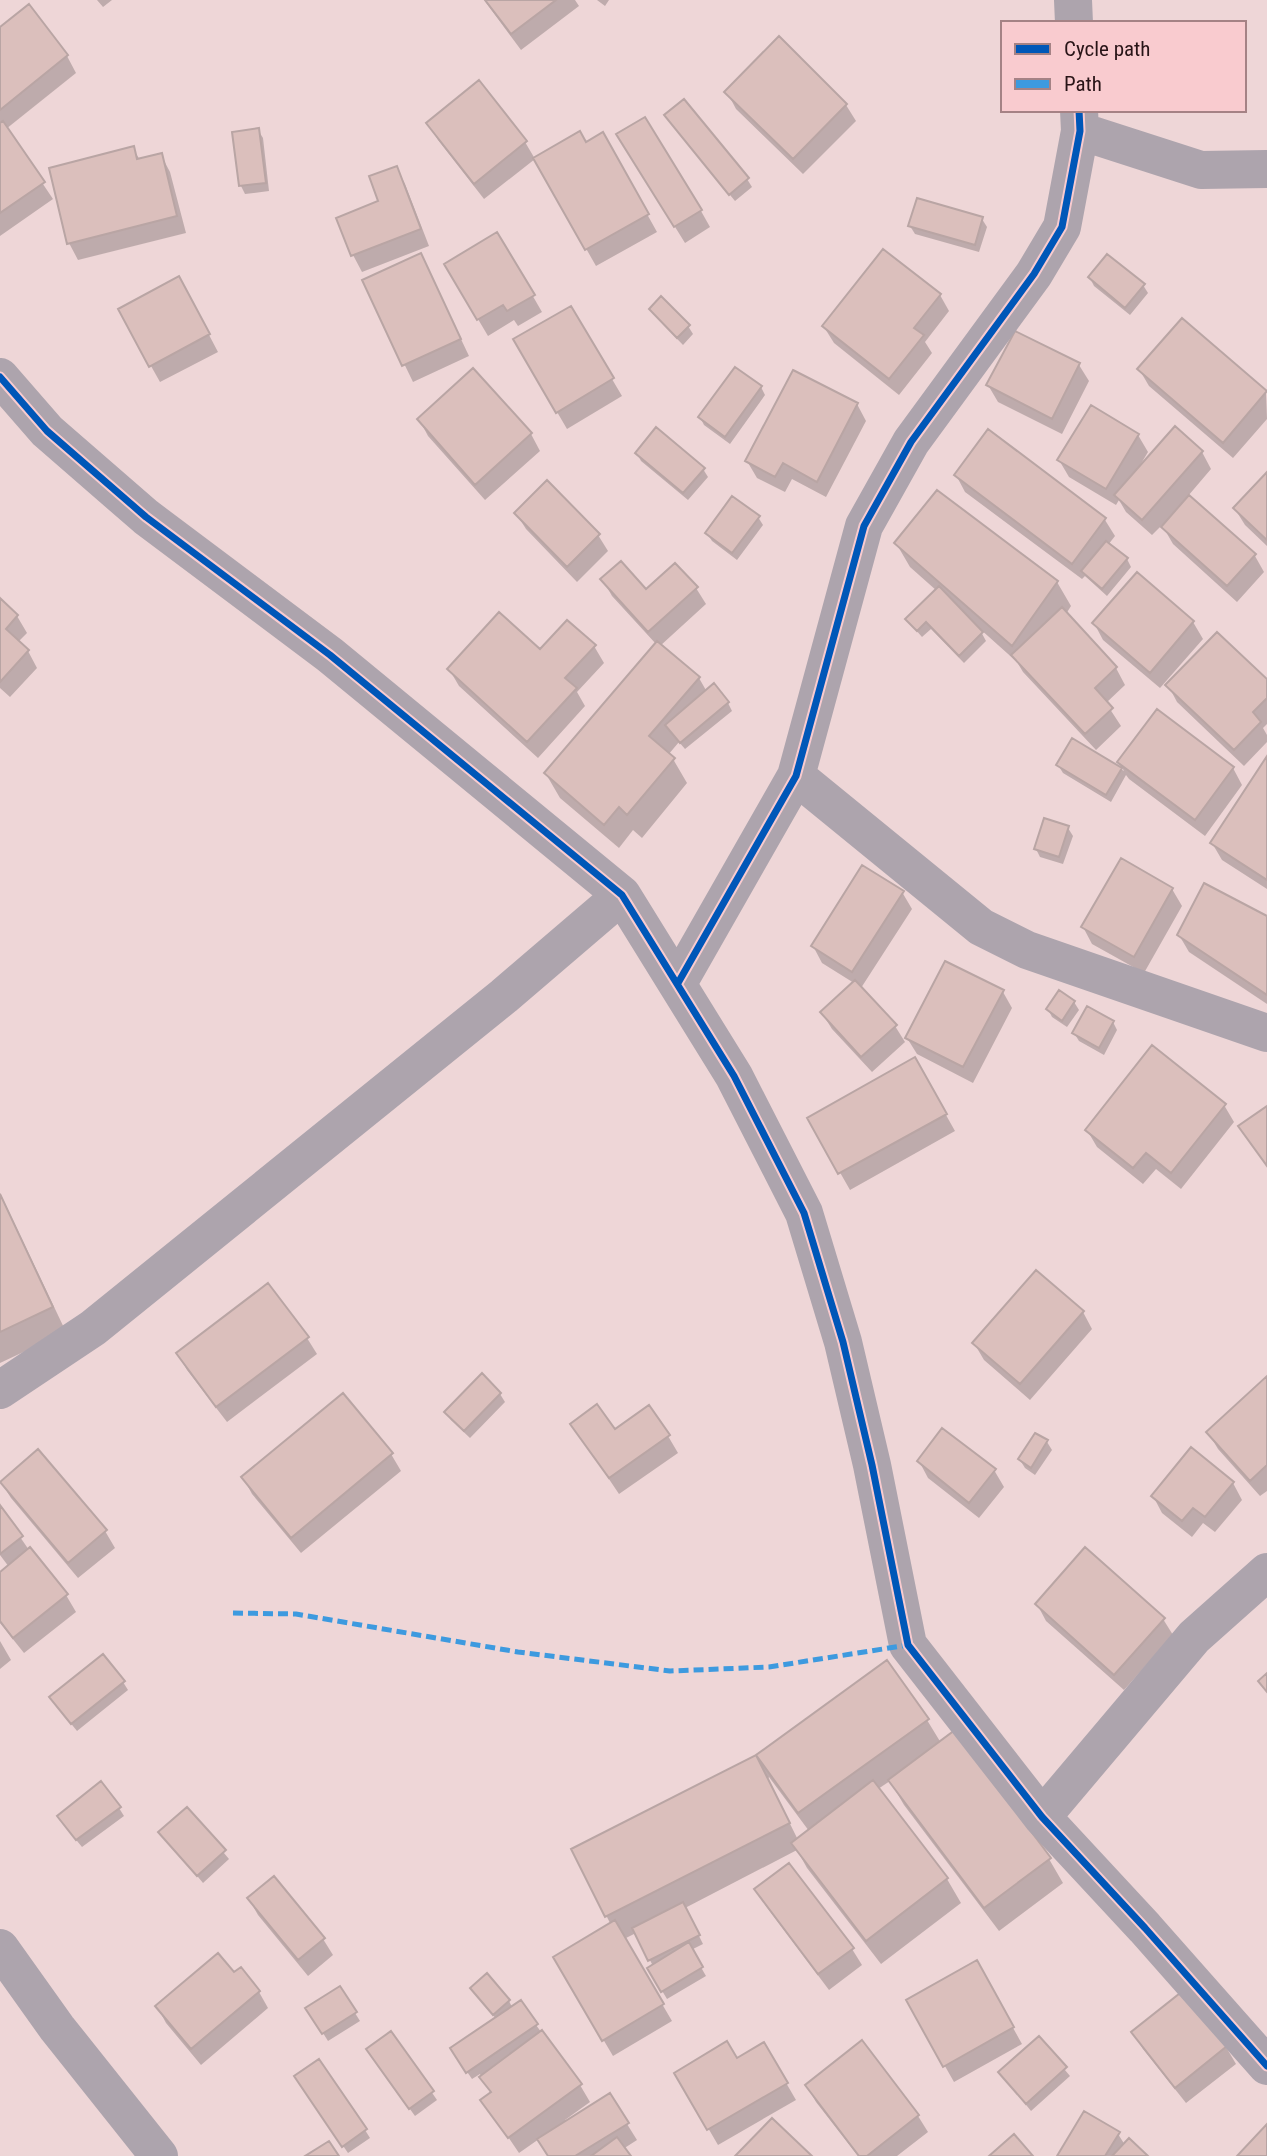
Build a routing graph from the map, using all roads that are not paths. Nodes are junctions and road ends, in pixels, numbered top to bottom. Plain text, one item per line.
1 (1073, 0) edge
2 (1074, 21) edge
3 (1079, 121) edge
4 (1267, 169) edge
5 (0, 377) edge
6 (796, 776) junction
7 (622, 895) junction
8 (678, 983) junction
9 (1267, 1032) edge
10 (0, 1390) edge
11 (1267, 1572) edge
12 (1042, 1817) junction
13 (0, 1948) edge
14 (1267, 2066) edge
15 (159, 2156) edge

1 - 2 street
3 - 4 street
3 - 6 street
5 - 7 street
6 - 8 street
6 - 9 street
7 - 8 street
7 - 10 street
8 - 12 street
11 - 12 street
12 - 14 street
13 - 15 street

